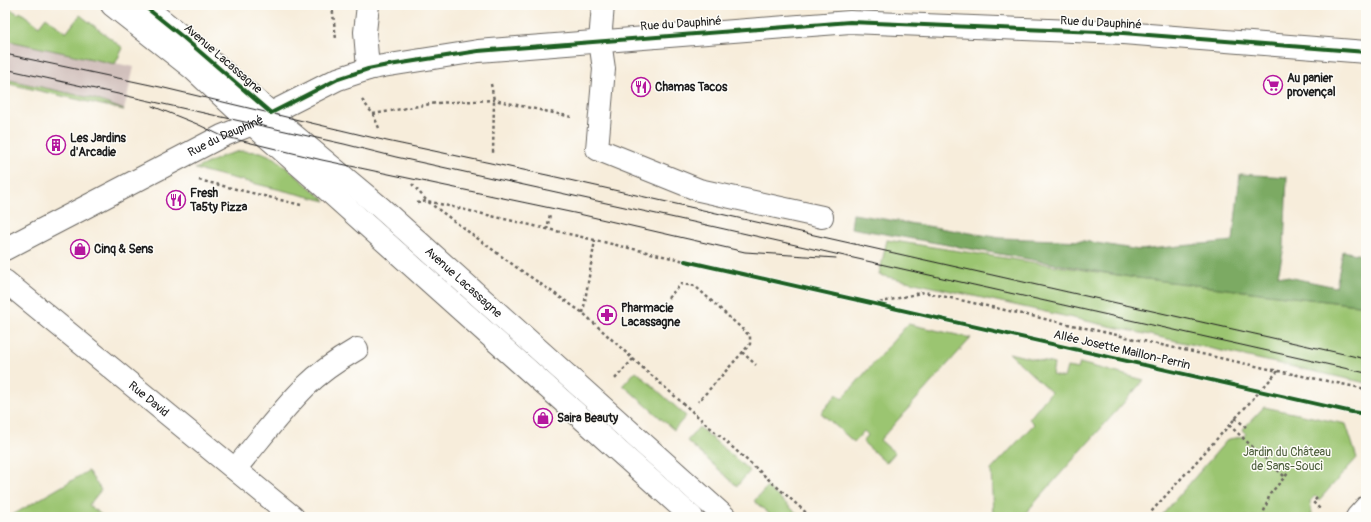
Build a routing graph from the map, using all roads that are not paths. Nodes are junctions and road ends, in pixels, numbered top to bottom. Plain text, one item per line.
1 (112, 5) edge
2 (143, 5) edge
3 (368, 5) edge
4 (603, 5) edge
5 (600, 41) junction
6 (1366, 52) edge
7 (368, 69) junction
8 (271, 113) junction
9 (252, 124) junction
10 (822, 217) dead end
11 (5, 249) edge
12 (5, 281) edge
13 (357, 349) dead end
14 (235, 469) junction
15 (1366, 507) edge
16 (293, 517) edge
17 (692, 517) edge
18 (725, 517) edge
19 (1357, 517) edge

1 - 9 street, Avenue Lacassagne
2 - 8 street, Avenue Lacassagne
3 - 7 street
4 - 5 street
5 - 6 street, Rue du Dauphiné
5 - 7 street, Rue du Dauphiné
5 - 10 street
7 - 8 street, Rue du Dauphiné
8 - 9 street, Rue du Dauphiné
8 - 18 street, Avenue Lacassagne
9 - 11 street, Rue du Dauphiné
9 - 17 street, Avenue Lacassagne
12 - 14 street, Rue David
13 - 14 street
14 - 16 street, Rue David
15 - 19 street

